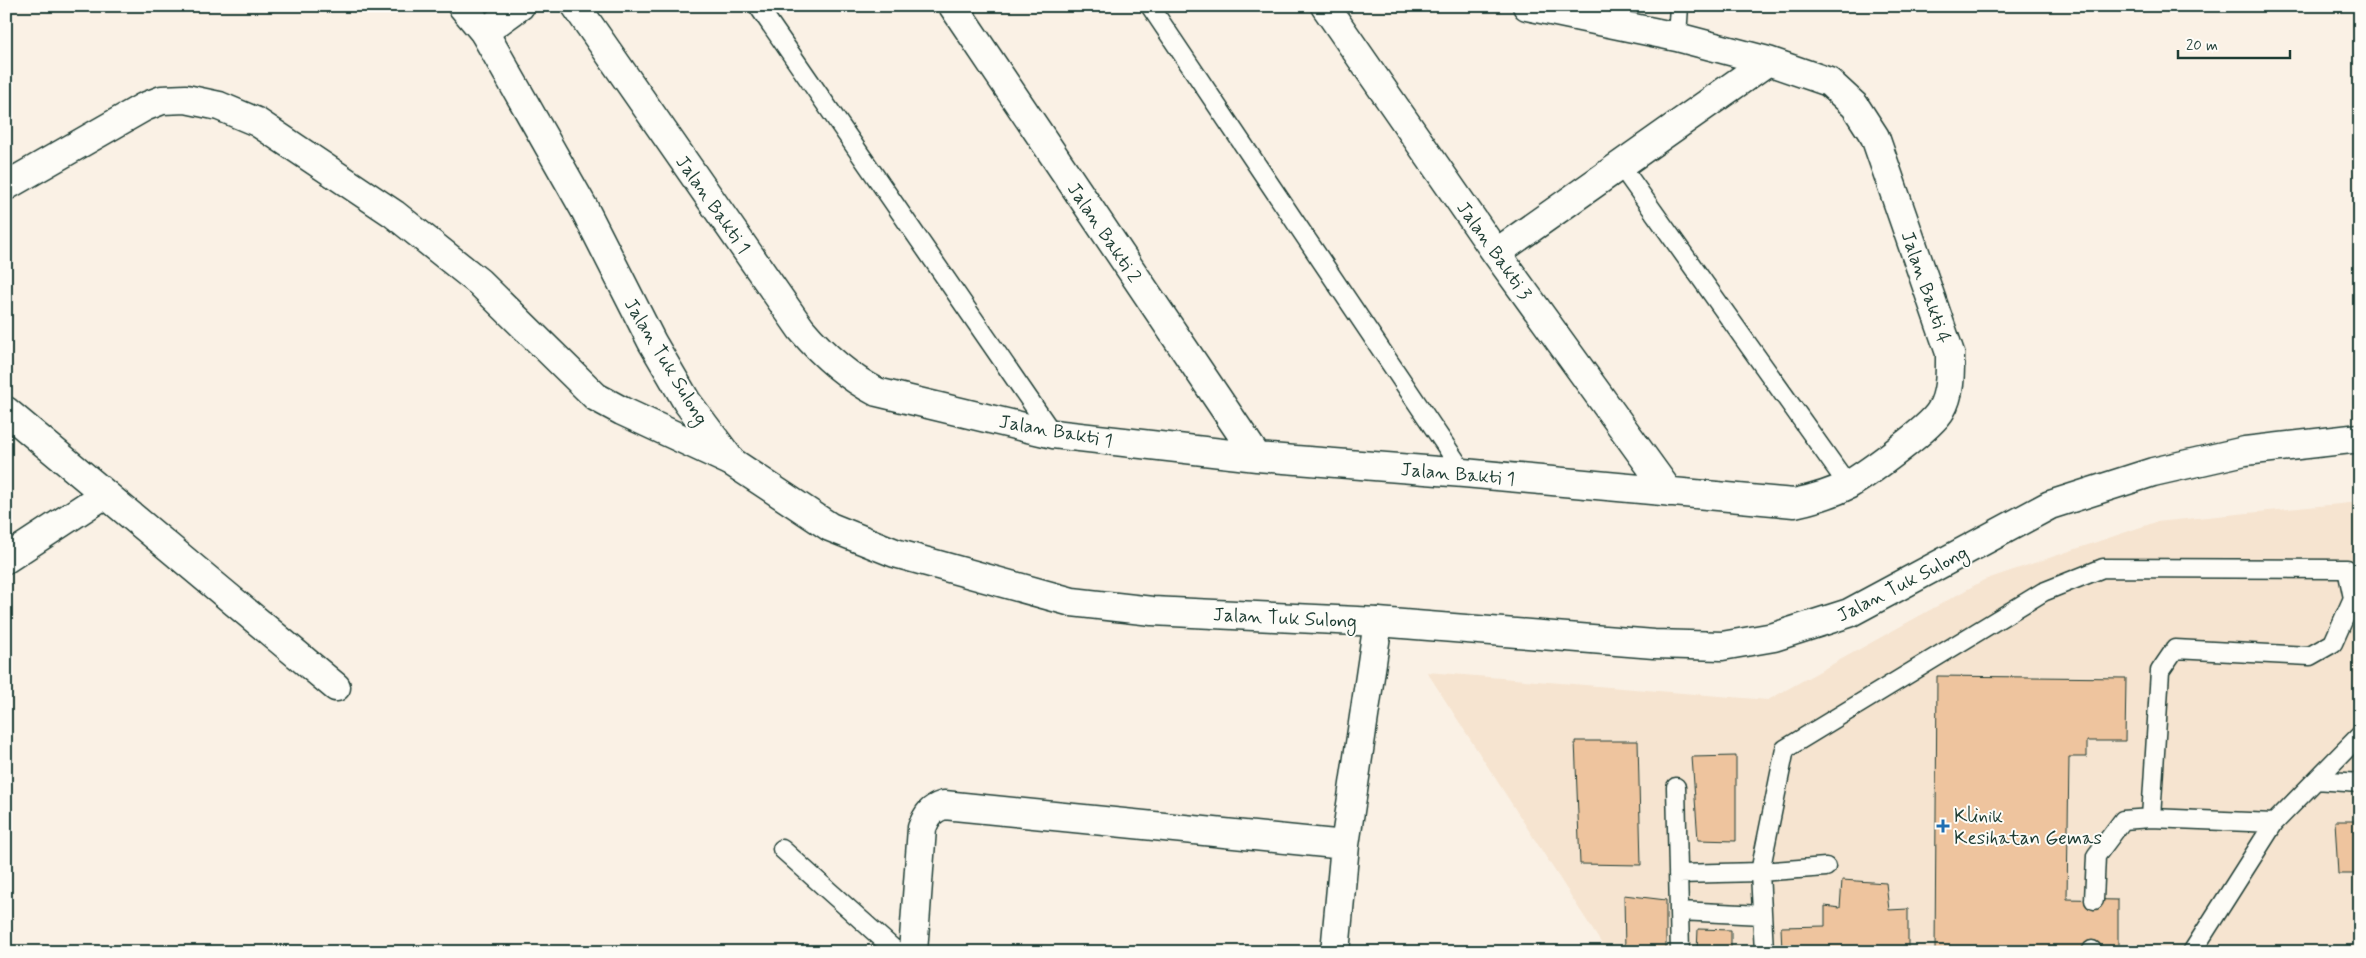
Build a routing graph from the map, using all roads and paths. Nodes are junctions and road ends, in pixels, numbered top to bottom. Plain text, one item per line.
1 (462, 6) edge
2 (520, 6) edge
3 (576, 6) edge
4 (758, 6) edge
5 (954, 6) edge
6 (1150, 6) edge
7 (1325, 6) edge
8 (1527, 6) edge
9 (1679, 6) edge
10 (484, 32) junction
11 (1686, 40) junction
12 (1768, 61) junction
13 (1621, 166) junction
14 (6, 186) edge
15 (1496, 252) junction
16 (6, 411) edge
17 (1053, 434) junction
18 (2360, 438) edge
19 (1257, 457) junction
20 (732, 462) junction
21 (1464, 473) junction
22 (1848, 485) junction
23 (1669, 492) junction
24 (105, 494) junction
25 (1728, 498) joint
26 (6, 559) edge
27 (1378, 622) junction
28 (336, 687) dead end
29 (2360, 735) edge
30 (2316, 780) junction
31 (2360, 782) edge
32 (1676, 787) dead end
33 (2151, 818) junction
34 (2274, 823) junction
35 (1345, 845) junction
36 (782, 849) dead end
37 (1826, 867) dead end
38 (1760, 872) junction
39 (1678, 874) junction
40 (2094, 900) dead end
41 (1679, 911) junction
42 (1762, 914) junction
43 (897, 952) edge
44 (913, 952) edge
45 (1335, 952) edge
46 (1680, 952) edge
47 (1764, 952) edge
48 (2192, 952) edge

1 - 10 street, Jalan Tuk Sulong
2 - 10 street
3 - 17 street, Jalan Bakti 1
4 - 17 lane
5 - 19 street, Jalan Bakti 2
6 - 21 lane
7 - 15 street, Jalan Bakti 3
8 - 11 street, Jalan Bakti 4
9 - 11 lane
10 - 20 street, Jalan Tuk Sulong
11 - 12 street, Jalan Bakti 4
12 - 13 street
12 - 22 street, Jalan Bakti 4
13 - 15 street
13 - 22 lane
14 - 20 street
15 - 23 street, Jalan Bakti 3
16 - 24 street
17 - 19 street, Jalan Bakti 1
18 - 27 street, Jalan Tuk Sulong
19 - 21 street, Jalan Bakti 1
20 - 27 street, Jalan Tuk Sulong
21 - 23 street, Jalan Bakti 1
22 - 25 street, Jalan Bakti 4
23 - 25 street, Jalan Bakti 1
24 - 26 street
24 - 28 street
27 - 35 street
29 - 30 lane
30 - 31 lane
30 - 34 lane
32 - 39 lane
33 - 34 lane
33 - 38 lane
33 - 40 lane
34 - 48 lane
35 - 44 street
35 - 45 street
36 - 43 lane
37 - 38 lane
38 - 39 lane
38 - 42 lane
39 - 41 lane
41 - 42 lane
41 - 46 lane
42 - 47 lane

